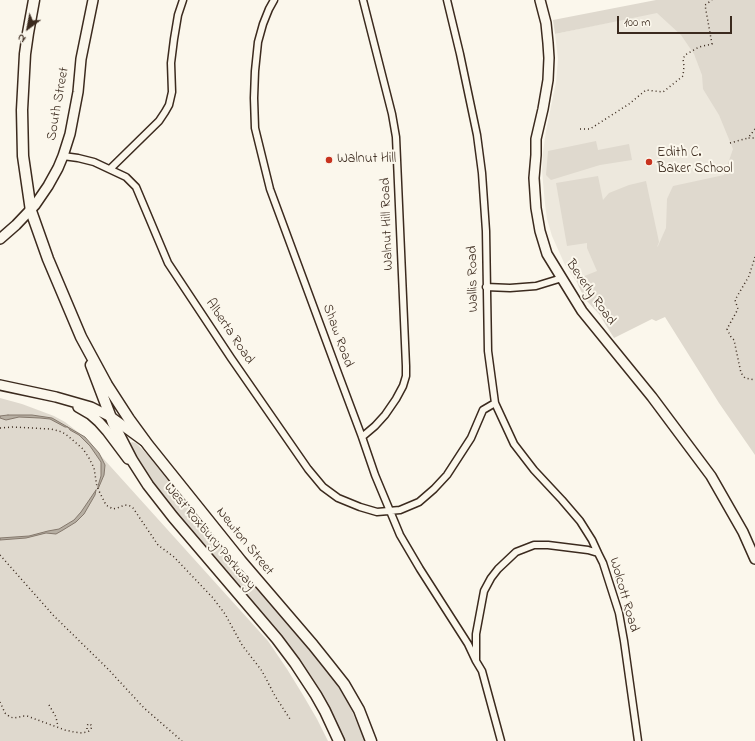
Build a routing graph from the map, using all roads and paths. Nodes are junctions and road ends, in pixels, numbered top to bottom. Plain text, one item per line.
1 (34, 0) edge
2 (93, 0) edge
3 (183, 0) edge
4 (274, 0) edge
5 (363, 0) edge
6 (447, 0) edge
7 (540, 0) edge
8 (712, 0) edge
9 (580, 129) dead end
10 (755, 129) edge
11 (748, 138) junction
12 (755, 138) edge
13 (730, 143) dead end
14 (63, 156) junction
15 (110, 169) junction
16 (31, 211) junction
17 (0, 238) edge
18 (755, 257) edge
19 (562, 278) junction
20 (486, 287) junction
21 (81, 337) junction
22 (755, 380) edge
23 (0, 385) edge
24 (60, 398) junction
25 (495, 403) junction
26 (110, 417) junction
27 (0, 428) edge
28 (362, 437) junction
29 (148, 445) junction
30 (148, 485) junction
31 (391, 512) junction
32 (598, 553) junction
33 (0, 555) edge
34 (755, 559) edge
35 (476, 661) junction
36 (0, 702) edge
37 (49, 705) dead end
38 (290, 719) dead end
39 (58, 727) junction
40 (87, 732) dead end
41 (182, 741) edge
42 (339, 741) edge
43 (371, 741) edge
44 (501, 741) edge
45 (638, 741) edge

1 - 16 main road, West Roxbury Parkway
2 - 14 street, South Street
3 - 15 street
4 - 28 street, Shaw Road
5 - 28 street, Walnut Hill Road
6 - 20 street, Wallis Road
7 - 19 street, Beverly Road
8 - 9 path
10 - 11 path
11 - 12 path
11 - 13 path
14 - 15 street, Alberta Road
14 - 16 street, South Street
15 - 31 street, Alberta Road
16 - 17 street, South Street
16 - 21 main road, West Roxbury Parkway
18 - 22 path
19 - 20 street
19 - 34 street, Beverly Road
20 - 25 street, Wallis Road
21 - 26 main road, West Roxbury Parkway
21 - 29 main road, West Roxbury Parkway
23 - 24 street, Newton Street
24 - 26 street, Newton Street
24 - 30 street, Newton Street
25 - 31 street
25 - 32 street, Wallis Road
26 - 29 street, Newton Street
26 - 30 main road, West Roxbury Parkway
27 - 38 path
28 - 31 street, Shaw Road
29 - 43 main road, Newton Street
30 - 42 main road, West Roxbury Parkway
31 - 35 street, Shaw Road
32 - 35 street, Wolcott Road
32 - 45 street, Wolcott Road
33 - 41 path
35 - 44 street, Wolcott Road
36 - 39 path
37 - 39 path
39 - 40 path

